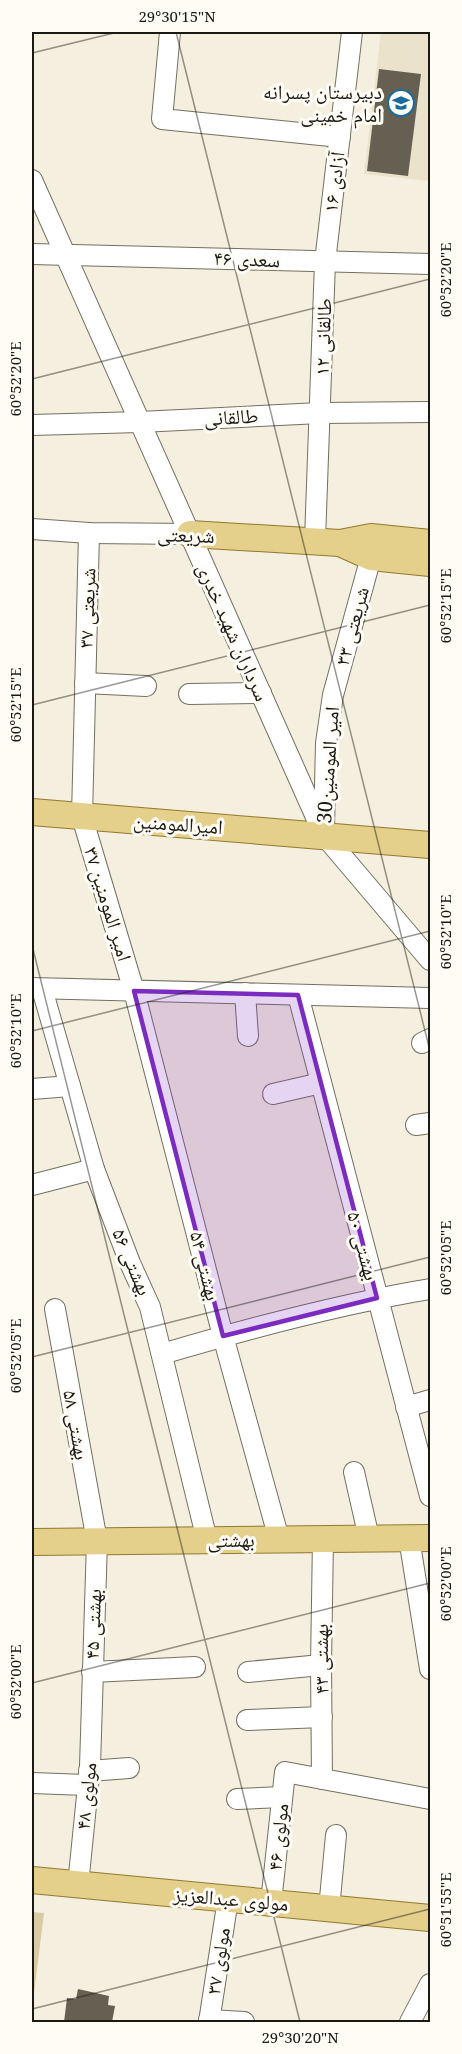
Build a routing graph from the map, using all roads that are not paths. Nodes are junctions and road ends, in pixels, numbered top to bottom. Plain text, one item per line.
1 (170, 32) edge
2 (352, 32) edge
3 (340, 137) junction
4 (32, 180) edge
5 (64, 253) junction
6 (32, 254) edge
7 (325, 262) junction
8 (430, 264) edge
9 (320, 412) junction
10 (430, 412) edge
11 (140, 422) junction
12 (32, 425) edge
13 (32, 529) edge
14 (89, 533) junction
15 (190, 534) junction
16 (328, 541) junction
17 (430, 543) edge
18 (371, 557) junction
19 (430, 563) edge
20 (85, 683) junction
21 (146, 686) dead end
22 (261, 693) junction
23 (189, 694) dead end
24 (333, 695) joint
25 (32, 812) edge
26 (82, 817) junction
27 (324, 835) junction
28 (430, 845) edge
29 (430, 960) edge
30 (37, 988) edge
31 (134, 991) junction
32 (245, 993) junction
33 (298, 995) junction
34 (430, 998) edge
35 (248, 1036) dead end
36 (321, 1083) junction
37 (70, 1086) junction
38 (32, 1089) edge
39 (273, 1094) dead end
40 (94, 1169) junction
41 (32, 1185) edge
42 (430, 1289) edge
43 (377, 1298) junction
44 (55, 1309) dead end
45 (223, 1336) junction
46 (162, 1354) junction
47 (430, 1400) edge
48 (406, 1407) junction
49 (354, 1472) dead end
50 (430, 1496) edge
51 (369, 1538) junction
52 (420, 1538) edge
53 (279, 1539) junction
54 (323, 1539) junction
55 (207, 1540) junction
56 (97, 1541) junction
57 (32, 1542) edge
58 (321, 1665) junction
59 (195, 1667) dead end
60 (430, 1669) edge
61 (92, 1672) junction
62 (248, 1672) dead end
63 (91, 1707) joint
64 (321, 1717) junction
65 (247, 1720) dead end
66 (129, 1768) dead end
67 (88, 1778) junction
68 (322, 1779) junction
69 (32, 1783) edge
70 (282, 1797) junction
71 (237, 1799) dead end
72 (430, 1799) edge
73 (336, 1835) dead end
74 (32, 1880) edge
75 (78, 1885) junction
76 (228, 1899) junction
77 (271, 1903) junction
78 (329, 1909) junction
79 (430, 1918) edge
80 (430, 1984) edge
81 (209, 2021) edge
82 (244, 2022) edge
83 (410, 2022) edge

1 - 3 street
2 - 3 street, آزادی ۱۶
3 - 7 street, آزادی ۱۶
4 - 5 street, سرداران شهید خدری
5 - 6 street, سعدی ۴۶
5 - 7 street, سعدی ۴۶
5 - 11 street, سرداران شهید خدری
7 - 8 street, سعدی ۴۶
7 - 9 street, طالقانی ۱۲
9 - 10 street, طالقانی
9 - 11 street, طالقانی
9 - 16 street, طالقانی ۱۲
11 - 12 street, طالقانی
11 - 15 street, سرداران شهید خدری
13 - 14 street, شریعتی
14 - 15 street, شریعتی
14 - 20 street, شریعتی ۳۷
15 - 16 main road, شریعتی
15 - 22 street, سرداران شهید خدری
16 - 17 main road, شریعتی
16 - 18 main road, شریعتی
18 - 19 main road, شریعتی
18 - 24 street, شریعتی ۳۳
20 - 21 street
20 - 26 street, شریعتی ۳۷
22 - 23 street
22 - 27 street, سرداران شهید خدری
24 - 27 street, امیر المومنین30
25 - 26 main road, امیرالمومنین
26 - 27 main road, امیرالمومنین
26 - 31 street, امیر المومنین ۳۷
27 - 28 main road, امیرالمومنین
27 - 29 street, سرداران شهید خدری
30 - 31 street
30 - 37 street, بهشتی ۵۶
31 - 32 street
31 - 45 street, بهشتی ۵۴
32 - 33 street
32 - 35 street
33 - 34 street
33 - 36 street, بهشتی ۵۰
36 - 39 street
36 - 43 street, بهشتی ۵۰
37 - 38 street
37 - 40 street, بهشتی ۵۶
40 - 41 street
40 - 46 street, بهشتی ۵۶
42 - 43 street
43 - 45 street
43 - 48 street, بهشتی ۵۰
44 - 56 street, بهشتی ۵۸
45 - 46 street
45 - 53 street, بهشتی ۵۴
46 - 55 street, بهشتی ۵۶
47 - 48 street
48 - 50 street, بهشتی ۵۰
49 - 51 street
51 - 52 main road, بهشتی
51 - 54 main road, بهشتی
52 - 60 street
53 - 54 main road, بهشتی
53 - 55 main road, بهشتی
54 - 58 street, بهشتی ۴۳
55 - 56 main road, بهشتی
56 - 57 main road, بهشتی
56 - 61 street, بهشتی ۴۵
58 - 62 street
58 - 64 street, بهشتی ۴۳
59 - 61 street
61 - 63 street, بهشتی ۴۵
63 - 67 street, مولوی ۴۸
64 - 65 street
64 - 68 street, بهشتی ۴۳
66 - 67 street
67 - 69 street
67 - 75 street, مولوی ۴۸
68 - 70 street, مولوی ۴۶
68 - 72 street
70 - 71 street
70 - 77 street, مولوی ۴۶
73 - 78 street
74 - 75 main road, مولوی عبدالعزیز
75 - 76 main road, مولوی عبدالعزیز
76 - 77 main road, مولوی عبدالعزیز
76 - 81 street, مولوی ۳۷
77 - 78 main road, مولوی عبدالعزیز
78 - 79 main road, مولوی عبدالعزیز
80 - 83 street
81 - 82 street

